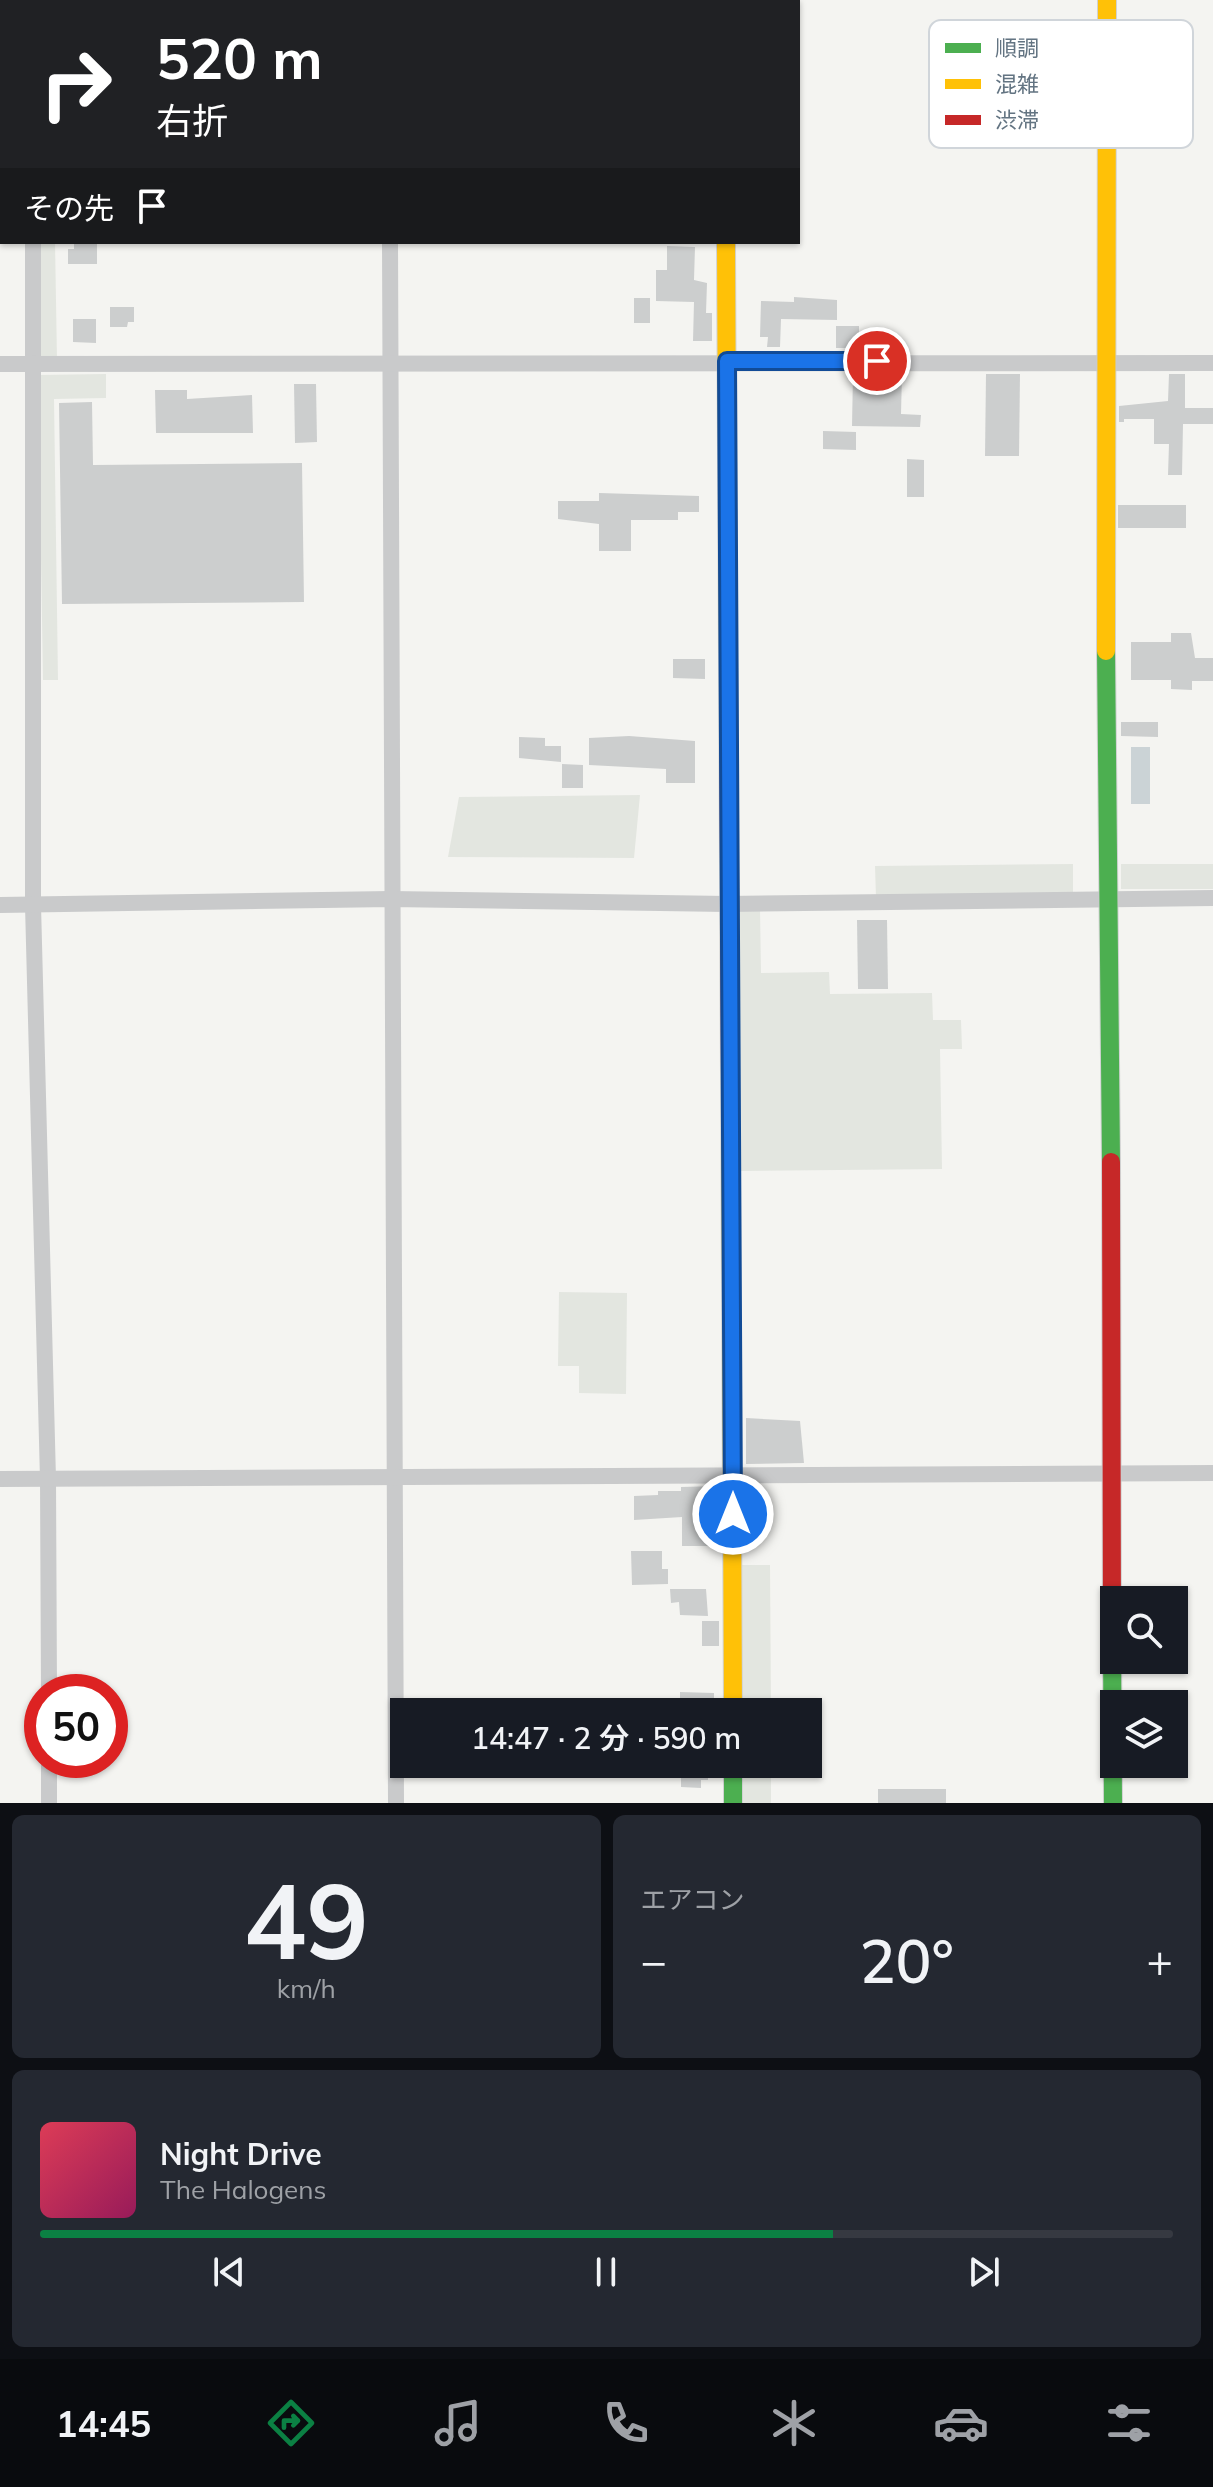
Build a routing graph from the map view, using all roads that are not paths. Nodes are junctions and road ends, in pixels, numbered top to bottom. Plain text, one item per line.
1 (1107, 0) edge
2 (1107, 20) edge
3 (1107, 148) edge
4 (33, 244) edge
5 (390, 244) edge
6 (726, 244) edge
7 (727, 361) junction
8 (1106, 362) junction
9 (391, 363) junction
10 (1213, 363) edge
11 (0, 364) edge
12 (34, 364) junction
13 (1110, 898) junction
14 (1213, 898) edge
15 (391, 899) junction
16 (727, 904) junction
17 (0, 905) edge
18 (33, 905) junction
19 (1213, 1473) edge
20 (1112, 1474) junction
21 (394, 1476) junction
22 (732, 1477) junction
23 (0, 1479) edge
24 (48, 1479) junction
25 (49, 1674) edge
26 (733, 1698) edge
27 (49, 1778) edge
28 (733, 1778) edge
29 (49, 1803) edge
30 (396, 1803) edge
31 (733, 1803) edge
32 (1113, 1803) edge

1 - 2 street
3 - 8 street
4 - 12 street
5 - 9 street
6 - 7 street
7 - 8 street
7 - 9 street
7 - 16 street
8 - 10 street
8 - 13 street
9 - 12 street
9 - 15 street
11 - 12 street
12 - 18 street
13 - 14 street
13 - 16 street
13 - 20 street
15 - 16 street
15 - 18 street
15 - 21 street
16 - 22 street
17 - 18 street
18 - 24 street
19 - 20 street
20 - 22 street
20 - 32 street
21 - 22 street
21 - 24 street
21 - 30 street
22 - 26 street
23 - 24 street
24 - 25 street
27 - 29 street
28 - 31 street

